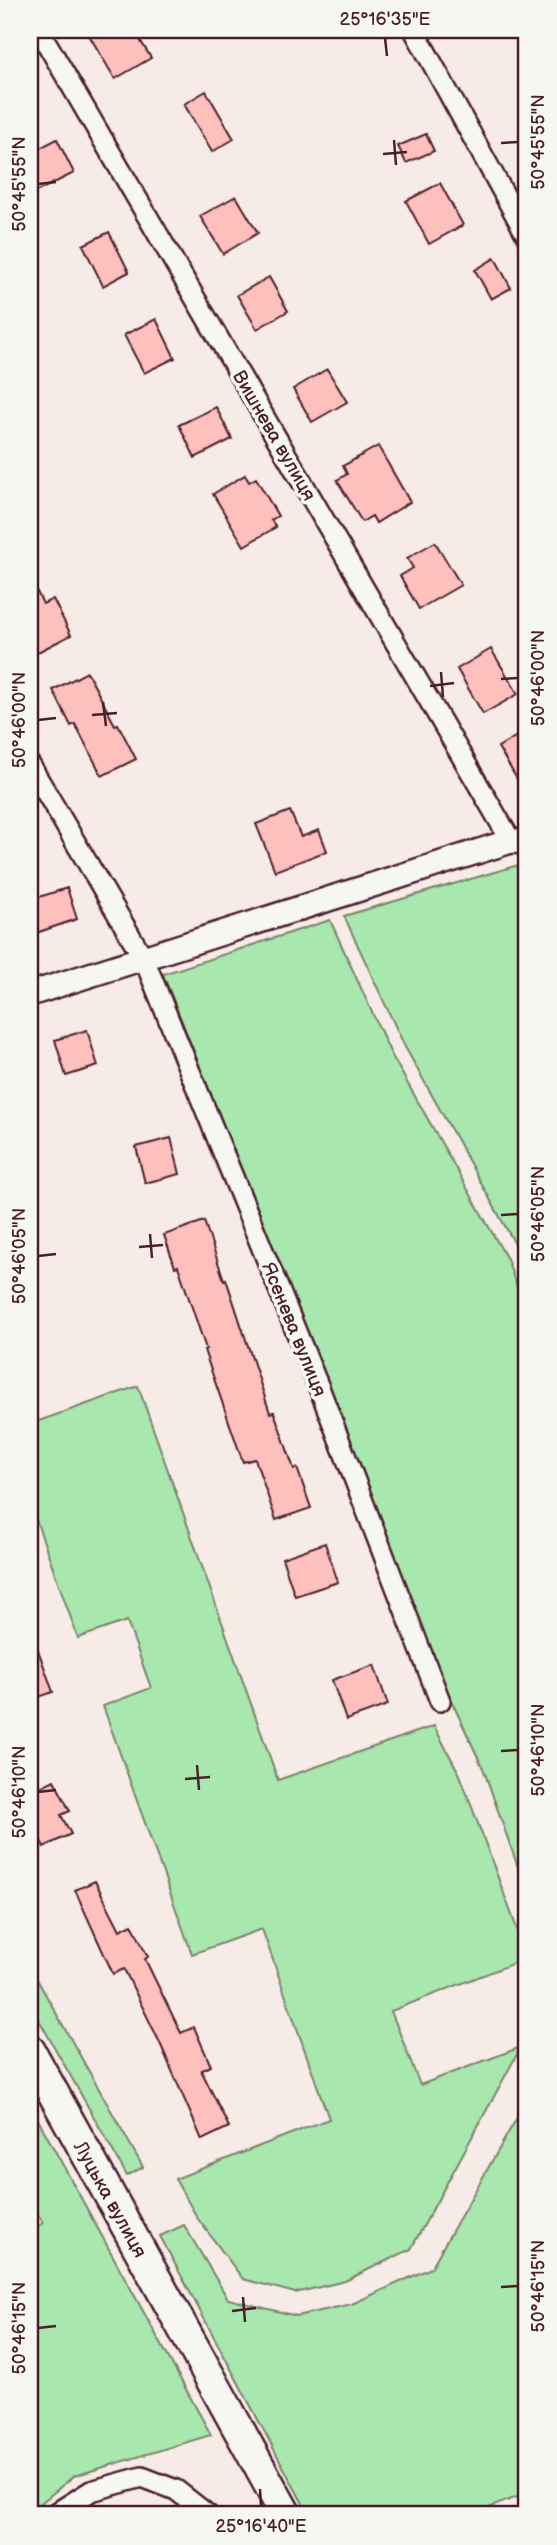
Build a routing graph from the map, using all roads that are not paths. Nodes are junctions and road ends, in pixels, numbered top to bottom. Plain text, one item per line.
1 (39, 30) edge
2 (414, 30) edge
3 (527, 236) edge
4 (30, 765) edge
5 (519, 841) edge
6 (144, 959) junction
7 (30, 994) edge
8 (440, 1701) dead end
9 (30, 2051) edge
10 (53, 2515) edge
11 (208, 2515) edge
12 (286, 2515) edge

1 - 5 street, Вишнева вулиця
2 - 3 street
4 - 6 street, Ясенева вулиця
5 - 6 street
6 - 7 street
6 - 8 street, Ясенева вулиця
9 - 12 main road, Луцька вулиця
10 - 11 street

